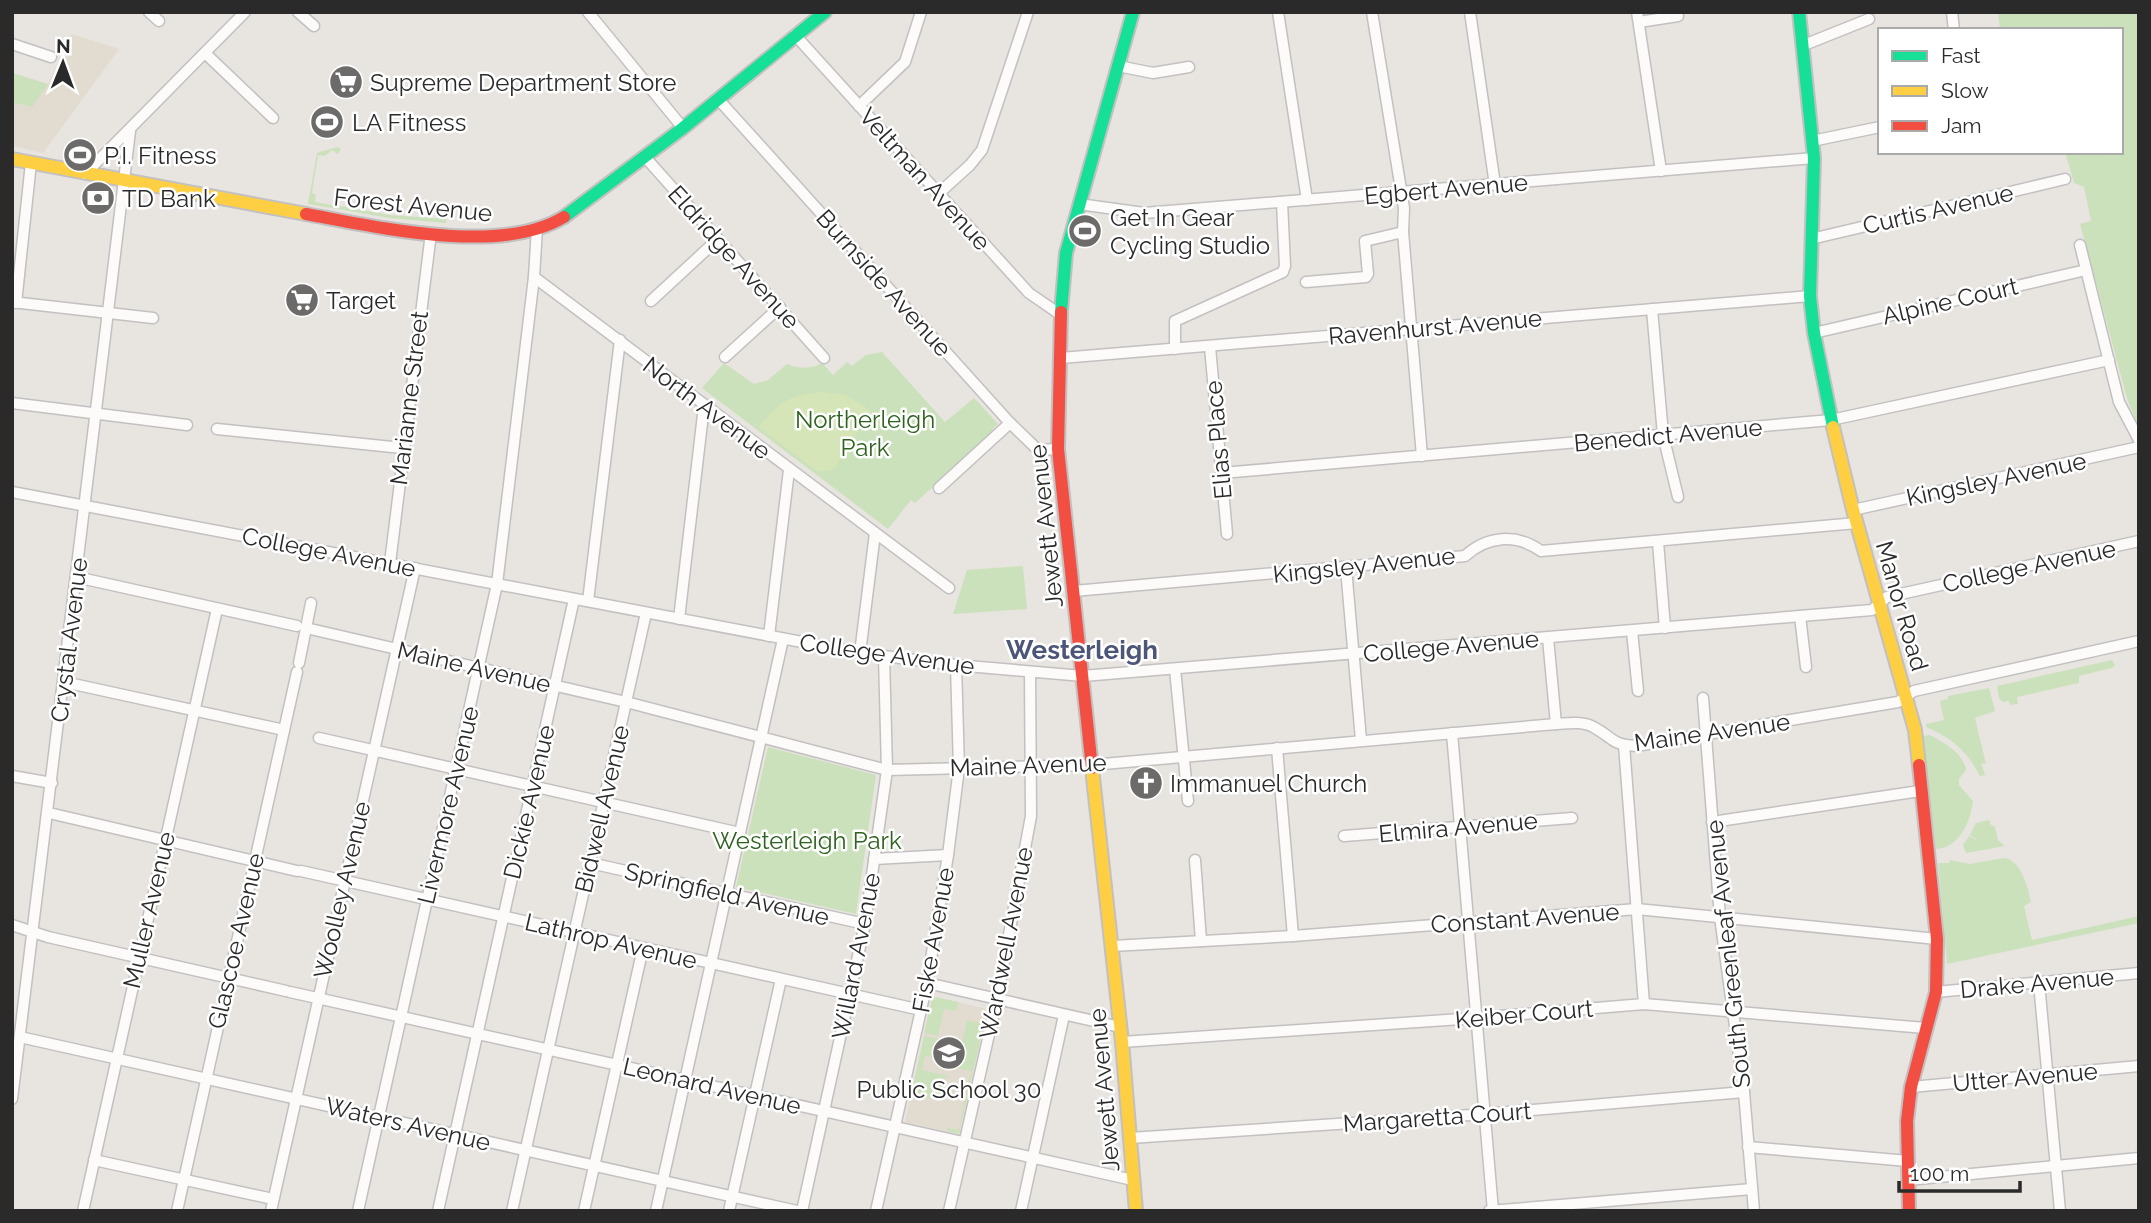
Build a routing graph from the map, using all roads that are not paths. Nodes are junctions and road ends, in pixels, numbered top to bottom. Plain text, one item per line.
1 (149, 12) edge
2 (245, 12) edge
3 (298, 12) edge
4 (588, 12) edge
5 (825, 12) edge
6 (921, 12) edge
7 (1028, 12) edge
8 (1133, 12) edge
9 (1278, 12) edge
10 (1372, 12) edge
11 (1470, 12) edge
12 (1799, 12) edge
13 (1678, 16) dead end
14 (1638, 17) edge
15 (1869, 19) dead end
16 (159, 20) dead end
17 (314, 26) dead end
18 (795, 35) junction
19 (12, 44) edge
20 (1804, 45) junction
21 (206, 54) junction
22 (51, 57) dead end
23 (1118, 66) junction
24 (1189, 67) dead end
25 (718, 99) junction
26 (859, 106) junction
27 (274, 118) dead end
28 (1878, 127) edge
29 (683, 128) junction
30 (130, 131) junction
31 (1812, 141) junction
32 (645, 157) junction
33 (1814, 158) junction
34 (12, 159) edge
35 (32, 163) junction
36 (1661, 171) junction
37 (85, 174) junction
38 (2065, 178) dead end
39 (124, 181) junction
40 (1495, 185) junction
41 (1401, 193) junction
42 (938, 194) junction
43 (1307, 200) junction
44 (1282, 202) junction
45 (1079, 204) junction
46 (537, 228) junction
47 (1403, 232) junction
48 (431, 233) junction
49 (718, 239) junction
50 (1811, 239) junction
51 (2080, 245) dead end
52 (2086, 270) junction
53 (534, 277) junction
54 (1306, 282) dead end
55 (1810, 296) junction
56 (651, 301) dead end
57 (14, 302) edge
58 (780, 307) junction
59 (1652, 309) junction
60 (107, 313) junction
61 (1061, 315) junction
62 (153, 318) dead end
63 (1412, 329) junction
64 (1814, 333) junction
65 (620, 340) junction
66 (1210, 347) junction
67 (1175, 349) junction
68 (726, 357) dead end
69 (824, 358) dead end
70 (1060, 358) junction
71 (2109, 360) junction
72 (12, 403) edge
73 (704, 406) junction
74 (95, 414) junction
75 (1831, 420) junction
76 (1010, 423) junction
77 (187, 425) dead end
78 (217, 429) dead end
79 (1663, 435) junction
80 (2139, 440) edge
81 (2139, 447) edge
82 (402, 448) junction
83 (1058, 449) junction
84 (1422, 456) junction
85 (789, 470) junction
86 (1222, 473) junction
87 (939, 488) dead end
88 (12, 492) edge
89 (1678, 497) dead end
90 (84, 505) junction
91 (1855, 516) junction
92 (875, 533) junction
93 (1227, 534) dead end
94 (2139, 541) edge
95 (1658, 542) junction
96 (390, 563) junction
97 (415, 568) junction
98 (1346, 568) junction
99 (76, 577) junction
100 (496, 584) junction
101 (949, 588) dead end
102 (1073, 591) junction
103 (575, 599) junction
104 (588, 601) junction
105 (311, 603) dead end
106 (1879, 603) junction
107 (217, 609) junction
108 (646, 612) junction
109 (1800, 616) junction
110 (679, 619) junction
111 (301, 627) junction
112 (1665, 628) junction
113 (1632, 631) junction
114 (769, 636) junction
115 (1548, 638) junction
116 (783, 639) junction
117 (2139, 641) edge
118 (396, 650) junction
119 (860, 653) junction
120 (1354, 654) junction
121 (884, 657) junction
122 (956, 665) junction
123 (1806, 667) dead end
124 (478, 668) junction
125 (1175, 669) junction
126 (1030, 672) junction
127 (1083, 676) junction
128 (64, 682) junction
129 (555, 686) junction
130 (1638, 691) dead end
131 (1906, 697) junction
132 (1703, 698) dead end
133 (626, 702) junction
134 (194, 710) junction
135 (1556, 724) junction
136 (284, 730) junction
137 (1452, 733) junction
138 (1706, 735) junction
139 (762, 736) junction
140 (319, 738) dead end
141 (1361, 740) junction
142 (1624, 745) junction
143 (1277, 748) junction
144 (374, 750) junction
145 (1184, 755) junction
146 (1092, 765) junction
147 (959, 768) junction
148 (1032, 768) junction
149 (456, 769) junction
150 (887, 770) junction
151 (12, 776) edge
152 (52, 783) junction
153 (533, 786) junction
154 (1920, 791) junction
155 (1188, 801) dead end
156 (604, 802) junction
157 (49, 813) junction
158 (1572, 818) dead end
159 (1712, 822) junction
160 (1460, 827) junction
161 (740, 833) junction
162 (1344, 836) dead end
163 (165, 841) junction
164 (948, 855) junction
165 (874, 859) junction
166 (1195, 860) dead end
167 (254, 861) junction
168 (590, 863) junction
169 (344, 881) junction
170 (726, 894) junction
171 (427, 900) junction
172 (1637, 909) junction
173 (503, 917) junction
174 (1720, 917) junction
175 (1468, 922) junction
176 (12, 925) edge
177 (865, 925) junction
178 (34, 932) junction
179 (575, 933) junction
180 (1293, 936) junction
181 (1937, 939) junction
182 (1201, 941) junction
183 (1112, 946) junction
184 (643, 948) junction
185 (139, 958) junction
186 (711, 964) junction
187 (2139, 974) edge
188 (228, 978) junction
189 (781, 979) junction
190 (927, 983) junction
191 (2039, 983) junction
192 (1936, 992) junction
193 (851, 995) junction
194 (318, 998) junction
195 (997, 999) junction
196 (1644, 1004) junction
197 (921, 1010) junction
198 (1732, 1011) junction
199 (1064, 1015) junction
200 (401, 1017) junction
201 (1476, 1018) junction
202 (1120, 1027) junction
203 (1925, 1028) junction
204 (477, 1034) junction
205 (20, 1037) junction
206 (1122, 1042) junction
207 (548, 1050) junction
208 (116, 1058) junction
209 (617, 1065) junction
210 (2139, 1066) edge
211 (2047, 1074) junction
212 (206, 1078) junction
213 (685, 1080) junction
214 (1911, 1087) junction
215 (1744, 1092) junction
216 (755, 1096) junction
217 (296, 1098) junction
218 (12, 1100) edge
219 (824, 1111) junction
220 (1485, 1114) junction
221 (378, 1117) junction
222 (895, 1127) junction
223 (455, 1134) junction
224 (1130, 1138) junction
225 (964, 1143) junction
226 (1748, 1147) junction
227 (526, 1150) junction
228 (1032, 1158) junction
229 (2139, 1158) edge
230 (94, 1160) junction
231 (1908, 1161) junction
232 (594, 1165) junction
233 (2055, 1166) junction
234 (183, 1179) junction
235 (1133, 1180) junction
236 (1908, 1180) junction
237 (662, 1181) junction
238 (1752, 1189) junction
239 (732, 1196) junction
240 (273, 1199) junction
241 (83, 1211) edge
242 (177, 1211) edge
243 (271, 1211) edge
244 (358, 1211) edge
245 (439, 1211) edge
246 (512, 1211) edge
247 (584, 1211) edge
248 (656, 1211) edge
249 (729, 1211) edge
250 (797, 1211) edge
251 (803, 1211) edge
252 (876, 1211) edge
253 (949, 1211) edge
254 (1021, 1211) edge
255 (1136, 1211) edge
256 (1491, 1211) edge
257 (1754, 1211) edge
258 (1909, 1211) edge
259 (2060, 1211) edge

1 - 16 street
2 - 21 street
3 - 17 street
4 - 29 street
5 - 18 street, Forest Avenue
6 - 26 street
7 - 42 street
8 - 23 street, Jewett Avenue
9 - 43 street
10 - 41 street
11 - 40 street
12 - 20 street, Manor Road
13 - 14 street
14 - 36 street
15 - 20 street
18 - 25 street, Forest Avenue
18 - 26 street, Veltman Avenue
19 - 22 street
20 - 31 street, Manor Road
21 - 27 street
21 - 30 street
23 - 24 street
23 - 45 street, Jewett Avenue
25 - 29 street, Forest Avenue
25 - 76 street, Burnside Avenue
26 - 42 street, Veltman Avenue
28 - 31 street
29 - 32 street, Forest Avenue
30 - 37 street
30 - 39 street, Crystal Avenue
31 - 33 street, Manor Road
32 - 46 street, Forest Avenue
32 - 49 street, Eldridge Avenue
33 - 36 street, Egbert Avenue
33 - 50 street, Manor Road
34 - 35 street, Forest Avenue
35 - 37 street, Forest Avenue
35 - 57 street
36 - 40 street, Egbert Avenue
37 - 39 street, Forest Avenue
38 - 50 street, Curtis Avenue
39 - 48 street, Forest Avenue
39 - 60 street, Crystal Avenue
40 - 41 street, Egbert Avenue
41 - 43 street, Egbert Avenue
41 - 47 street
42 - 61 street, Veltman Avenue
43 - 44 street, Egbert Avenue
44 - 45 street, Egbert Avenue
44 - 67 street
45 - 61 street, Jewett Avenue
46 - 48 street, Forest Avenue
46 - 53 street, Livermore Avenue
47 - 54 street
47 - 63 street
48 - 82 street, Marianne Street
49 - 56 street
49 - 58 street, Eldridge Avenue
50 - 55 street, Manor Road
51 - 52 street
52 - 64 street, Alpine Court
52 - 71 street
53 - 65 street, North Avenue
53 - 100 street, Livermore Avenue
55 - 59 street, Ravenhurst Avenue
55 - 64 street, Manor Road
57 - 60 street
58 - 68 street
58 - 69 street, Eldridge Avenue
59 - 63 street, Ravenhurst Avenue
59 - 79 street
60 - 62 street
60 - 74 street, Crystal Avenue
61 - 70 street, Jewett Avenue
63 - 66 street, Ravenhurst Avenue
63 - 84 street
64 - 75 street, Manor Road
65 - 73 street, North Avenue
65 - 104 street
66 - 67 street, Ravenhurst Avenue
66 - 86 street, Elias Place
67 - 70 street, Ravenhurst Avenue
70 - 83 street, Jewett Avenue
71 - 75 street, Benedict Avenue
71 - 80 street
72 - 74 street
73 - 85 street, North Avenue
73 - 110 street
74 - 77 street
74 - 90 street, Crystal Avenue
75 - 79 street, Benedict Avenue
75 - 91 street, Manor Road
76 - 83 street, Burnside Avenue
76 - 87 street
78 - 82 street
79 - 84 street, Benedict Avenue
79 - 89 street
81 - 91 street, Kingsley Avenue
82 - 96 street, Marianne Street
83 - 102 street, Jewett Avenue
84 - 86 street, Benedict Avenue
85 - 92 street, North Avenue
85 - 114 street
86 - 93 street, Elias Place
88 - 90 street, College Avenue
90 - 96 street, College Avenue
90 - 99 street, Crystal Avenue
91 - 95 street, Kingsley Avenue
91 - 106 street, Manor Road
92 - 101 street, North Avenue
92 - 119 street
94 - 106 street, College Avenue
95 - 98 street, Kingsley Avenue
95 - 112 street
96 - 97 street, College Avenue
97 - 100 street, College Avenue
97 - 118 street, Woolley Avenue
98 - 102 street, Kingsley Avenue
98 - 120 street
99 - 107 street, Maine Avenue
99 - 128 street, Crystal Avenue
100 - 103 street, College Avenue
100 - 124 street, Livermore Avenue
102 - 127 street, Jewett Avenue
103 - 104 street, College Avenue
103 - 129 street, Dickie Avenue
104 - 108 street, College Avenue
105 - 111 street
106 - 109 street, College Avenue
106 - 131 street, Manor Road
107 - 111 street, Maine Avenue
107 - 134 street, Muller Avenue
108 - 110 street, College Avenue
108 - 133 street, Bidwell Avenue
109 - 112 street, College Avenue
109 - 123 street
110 - 114 street, College Avenue
111 - 118 street, Maine Avenue
111 - 136 street, Glascoe Avenue
112 - 113 street, College Avenue
113 - 115 street, College Avenue
113 - 130 street
114 - 116 street, College Avenue
115 - 120 street, College Avenue
115 - 135 street
116 - 119 street, College Avenue
116 - 139 street
117 - 131 street, Maine Avenue
118 - 124 street, Maine Avenue
118 - 144 street, Woolley Avenue
119 - 121 street, College Avenue
120 - 125 street, College Avenue
120 - 141 street
121 - 122 street, College Avenue
121 - 150 street, Willard Avenue
122 - 126 street, College Avenue
122 - 147 street, Fiske Avenue
124 - 129 street, Maine Avenue
124 - 149 street, Livermore Avenue
125 - 127 street, College Avenue
125 - 145 street
126 - 127 street, College Avenue
126 - 148 street, Wardwell Avenue
127 - 146 street, Jewett Avenue
128 - 134 street
128 - 152 street, Crystal Avenue
129 - 133 street, Maine Avenue
129 - 153 street, Dickie Avenue
131 - 138 street, Maine Avenue
131 - 154 street, Manor Road
132 - 138 street, South Greenleaf Avenue
133 - 139 street, Maine Avenue
133 - 156 street, Bidwell Avenue
134 - 136 street
134 - 163 street, Muller Avenue
135 - 137 street, Maine Avenue
135 - 142 street, Maine Avenue
136 - 167 street, Glascoe Avenue
137 - 141 street, Maine Avenue
137 - 160 street
138 - 142 street, Maine Avenue
138 - 159 street, South Greenleaf Avenue
139 - 150 street, Maine Avenue
139 - 161 street
140 - 144 street
141 - 143 street, Maine Avenue
142 - 172 street
143 - 145 street, Maine Avenue
143 - 180 street
144 - 149 street
144 - 169 street, Woolley Avenue
145 - 146 street, Maine Avenue
145 - 155 street
146 - 148 street, Maine Avenue
146 - 183 street, Jewett Avenue
147 - 148 street, Maine Avenue
147 - 150 street, Maine Avenue
147 - 164 street, Fiske Avenue
148 - 195 street, Wardwell Avenue
149 - 153 street
149 - 171 street, Livermore Avenue
150 - 165 street, Willard Avenue
151 - 152 street
152 - 157 street, Crystal Avenue
153 - 156 street
153 - 173 street, Dickie Avenue
154 - 159 street
154 - 181 street, Manor Road
156 - 161 street
156 - 168 street, Bidwell Avenue
157 - 163 street, Lathrop Avenue
157 - 178 street, Crystal Avenue
158 - 160 street, Elmira Avenue
159 - 174 street, South Greenleaf Avenue
160 - 162 street, Elmira Avenue
160 - 175 street
161 - 170 street
163 - 167 street, Lathrop Avenue
163 - 185 street, Muller Avenue
164 - 165 street
164 - 190 street, Fiske Avenue
165 - 177 street, Willard Avenue
166 - 182 street
167 - 169 street, Lathrop Avenue
167 - 188 street, Glascoe Avenue
168 - 170 street, Springfield Avenue
168 - 179 street, Bidwell Avenue
169 - 171 street, Lathrop Avenue
169 - 194 street, Woolley Avenue
170 - 177 street, Springfield Avenue
170 - 186 street
171 - 173 street, Lathrop Avenue
171 - 200 street, Livermore Avenue
172 - 174 street, Constant Avenue
172 - 175 street, Constant Avenue
172 - 196 street
173 - 179 street, Lathrop Avenue
173 - 204 street, Dickie Avenue
174 - 181 street, Constant Avenue
174 - 198 street, South Greenleaf Avenue
175 - 180 street, Constant Avenue
175 - 201 street
176 - 178 street, Leonard Avenue
177 - 193 street, Willard Avenue
178 - 185 street, Leonard Avenue
178 - 205 street, Crystal Avenue
179 - 184 street, Lathrop Avenue
179 - 207 street, Bidwell Avenue
180 - 182 street, Constant Avenue
181 - 192 street, Manor Road
182 - 183 street, Constant Avenue
183 - 202 street, Jewett Avenue
184 - 186 street, Lathrop Avenue
184 - 209 street
185 - 188 street, Leonard Avenue
185 - 208 street, Muller Avenue
186 - 189 street, Lathrop Avenue
186 - 213 street
187 - 191 street, Drake Avenue
188 - 194 street, Leonard Avenue
188 - 212 street, Glascoe Avenue
189 - 193 street, Lathrop Avenue
189 - 216 street
190 - 195 street
190 - 197 street, Fiske Avenue
191 - 192 street, Drake Avenue
191 - 211 street
192 - 203 street, Manor Road
193 - 197 street, Lathrop Avenue
193 - 219 street, Willard Avenue
194 - 200 street, Leonard Avenue
194 - 217 street, Woolley Avenue
195 - 199 street
195 - 225 street, Wardwell Avenue
196 - 198 street, Keiber Court
196 - 201 street, Keiber Court
197 - 222 street, Fiske Avenue
198 - 203 street, Keiber Court
198 - 215 street, South Greenleaf Avenue
199 - 202 street
199 - 228 street
200 - 204 street, Leonard Avenue
200 - 221 street, Livermore Avenue
201 - 206 street, Keiber Court
201 - 220 street
202 - 206 street, Jewett Avenue
203 - 214 street, Manor Road
204 - 207 street, Leonard Avenue
204 - 223 street, Dickie Avenue
205 - 208 street, Waters Avenue
205 - 218 street, Crystal Avenue
206 - 224 street, Jewett Avenue
207 - 209 street, Leonard Avenue
207 - 227 street, Bidwell Avenue
208 - 212 street, Waters Avenue
208 - 230 street, Muller Avenue
209 - 213 street, Leonard Avenue
209 - 232 street
210 - 211 street, Utter Avenue
211 - 214 street, Utter Avenue
211 - 233 street
212 - 217 street, Waters Avenue
212 - 234 street, Glascoe Avenue
213 - 216 street, Leonard Avenue
213 - 237 street
214 - 231 street, Manor Road
215 - 220 street, Margaretta Court
215 - 226 street, South Greenleaf Avenue
216 - 219 street, Leonard Avenue
216 - 239 street
217 - 221 street, Waters Avenue
217 - 240 street, Woolley Avenue
219 - 222 street, Leonard Avenue
219 - 251 street, Willard Avenue
220 - 224 street, Margaretta Court
220 - 256 street
221 - 223 street, Waters Avenue
221 - 244 street, Livermore Avenue
222 - 225 street, Leonard Avenue
222 - 252 street, Fiske Avenue
223 - 227 street, Waters Avenue
223 - 245 street, Dickie Avenue
224 - 235 street, Jewett Avenue
225 - 228 street, Leonard Avenue
225 - 253 street, Wardwell Avenue
226 - 231 street
226 - 238 street, South Greenleaf Avenue
227 - 232 street, Waters Avenue
227 - 246 street, Bidwell Avenue
228 - 235 street, Leonard Avenue
228 - 254 street
229 - 233 street
230 - 234 street
230 - 241 street, Muller Avenue
231 - 236 street, Manor Road
232 - 237 street, Waters Avenue
232 - 247 street
233 - 236 street
233 - 259 street
234 - 240 street
234 - 242 street, Glascoe Avenue
235 - 255 street, Jewett Avenue
236 - 258 street, Manor Road
237 - 239 street, Waters Avenue
237 - 248 street
238 - 256 street
238 - 257 street, South Greenleaf Avenue
239 - 249 street
239 - 250 street, Waters Avenue
240 - 243 street, Woolley Avenue

